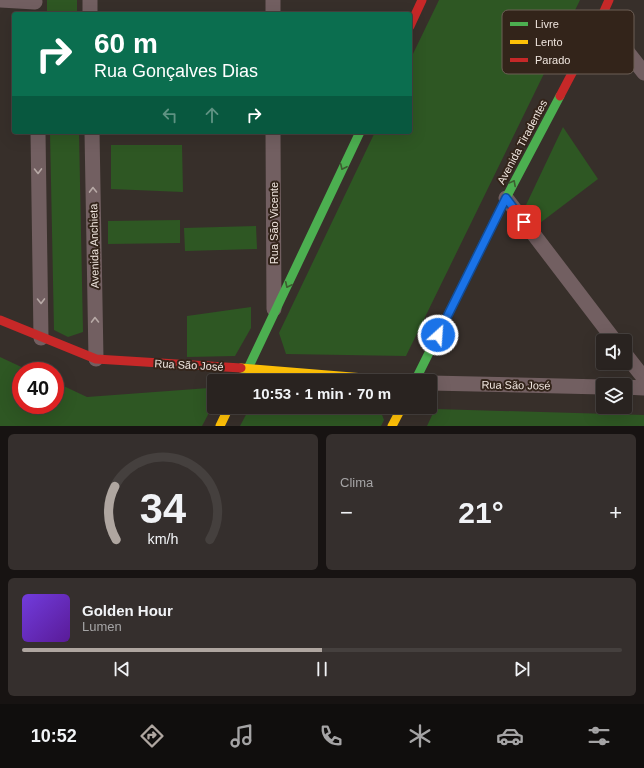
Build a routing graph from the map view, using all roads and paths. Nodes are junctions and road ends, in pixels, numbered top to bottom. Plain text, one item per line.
1 (0, 0) edge
2 (90, 0) edge
3 (272, 0) edge
4 (422, 0) edge
5 (609, 0) edge
6 (35, 5) edge
7 (605, 10) edge
8 (90, 12) edge
9 (273, 12) edge
10 (412, 22) edge
11 (634, 60) edge
12 (644, 73) edge
13 (571, 74) edge
14 (38, 134) edge
15 (92, 134) edge
16 (273, 134) edge
17 (359, 134) edge
18 (506, 198) junction
19 (274, 314) junction
20 (0, 320) edge
21 (610, 334) edge
22 (41, 338) junction
23 (96, 359) junction
24 (632, 363) edge
25 (248, 368) junction
26 (245, 374) edge
27 (319, 374) edge
28 (418, 374) edge
29 (644, 378) edge
30 (437, 382) edge
31 (596, 387) edge
32 (632, 387) edge
33 (644, 388) edge
34 (226, 414) edge
35 (398, 414) edge
36 (220, 426) edge
37 (392, 426) edge

1 - 6 street
2 - 8 street
3 - 9 street
4 - 10 street
5 - 7 street, Avenida Tiradentes
11 - 12 street
18 -> 13 street, Avenida Tiradentes
14 -> 22 street
23 -> 15 street, Avenida Anchieta
16 - 19 street, Rua São Vicente
17 -> 19 street
18 - 21 street
18 - 28 street, Avenida Tiradentes
19 - 25 street
20 - 22 street, Rua São José
22 - 23 street, Rua São José
23 - 25 street, Rua São José
24 - 29 street
25 - 26 street
25 - 27 street, Rua São José
30 - 31 street, Rua São José
32 - 33 street
34 - 36 street
35 - 37 street

